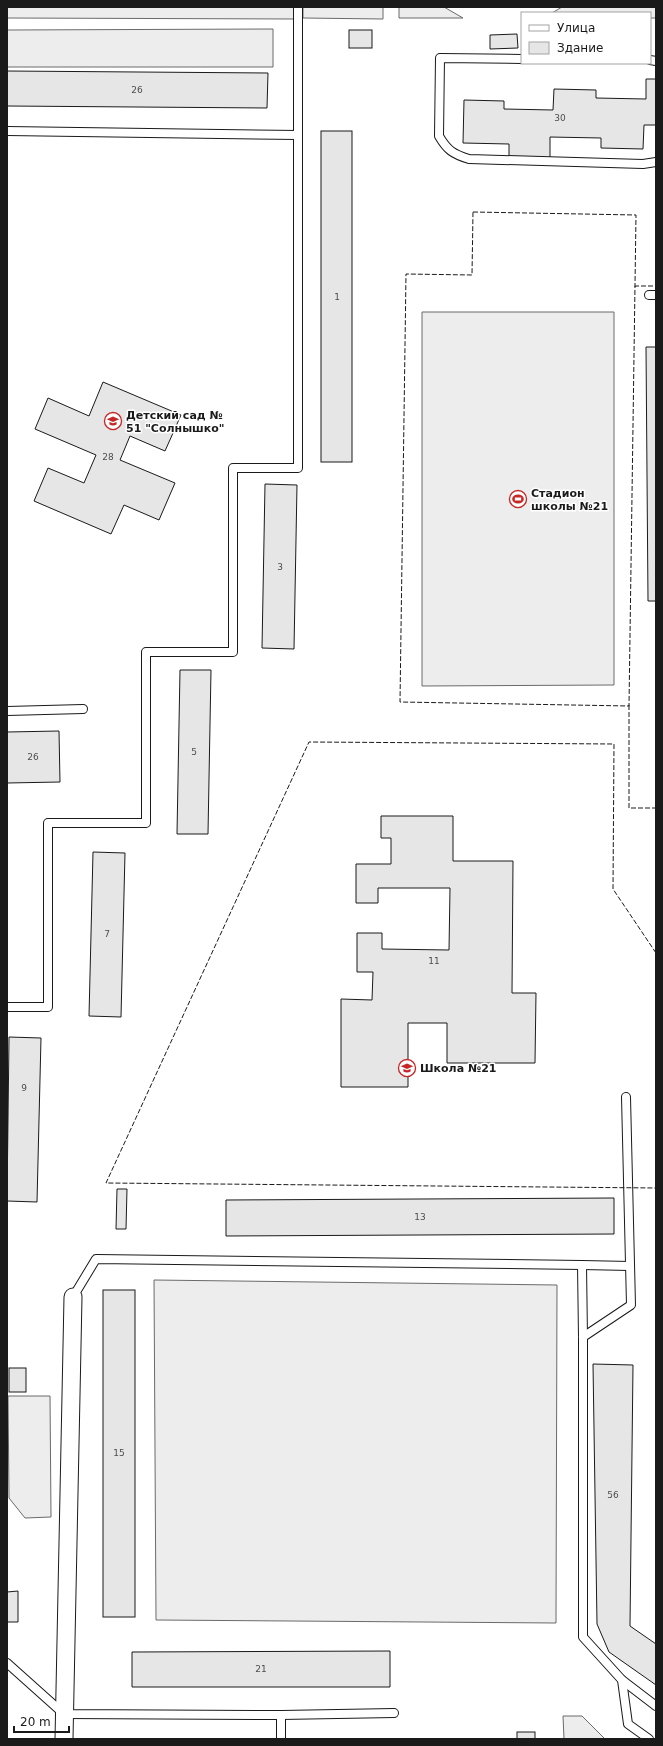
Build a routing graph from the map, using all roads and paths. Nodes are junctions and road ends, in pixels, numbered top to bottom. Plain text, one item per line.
1 (298, 7) edge
2 (521, 59) edge
3 (7, 131) edge
4 (298, 135) junction
5 (656, 162) edge
6 (83, 709) dead end
7 (7, 711) edge
8 (7, 1006) edge
9 (626, 1097) dead end
10 (582, 1265) junction
11 (630, 1266) junction
12 (73, 1296) joint
13 (584, 1337) junction
14 (7, 1663) edge
15 (622, 1680) junction
16 (656, 1706) edge
17 (394, 1713) dead end
18 (64, 1714) junction
19 (281, 1715) junction
20 (64, 1739) edge
21 (281, 1739) edge
22 (649, 1739) edge

1 - 4 lane
2 - 5 lane
3 - 4 lane
4 - 8 lane
6 - 7 lane
9 - 11 lane
10 - 11 lane
10 - 12 lane
10 - 13 lane
11 - 13 lane
12 - 18 street
13 - 15 lane
14 - 18 lane
15 - 16 lane
15 - 22 lane
17 - 19 lane
18 - 19 lane
18 - 20 street
19 - 21 lane

